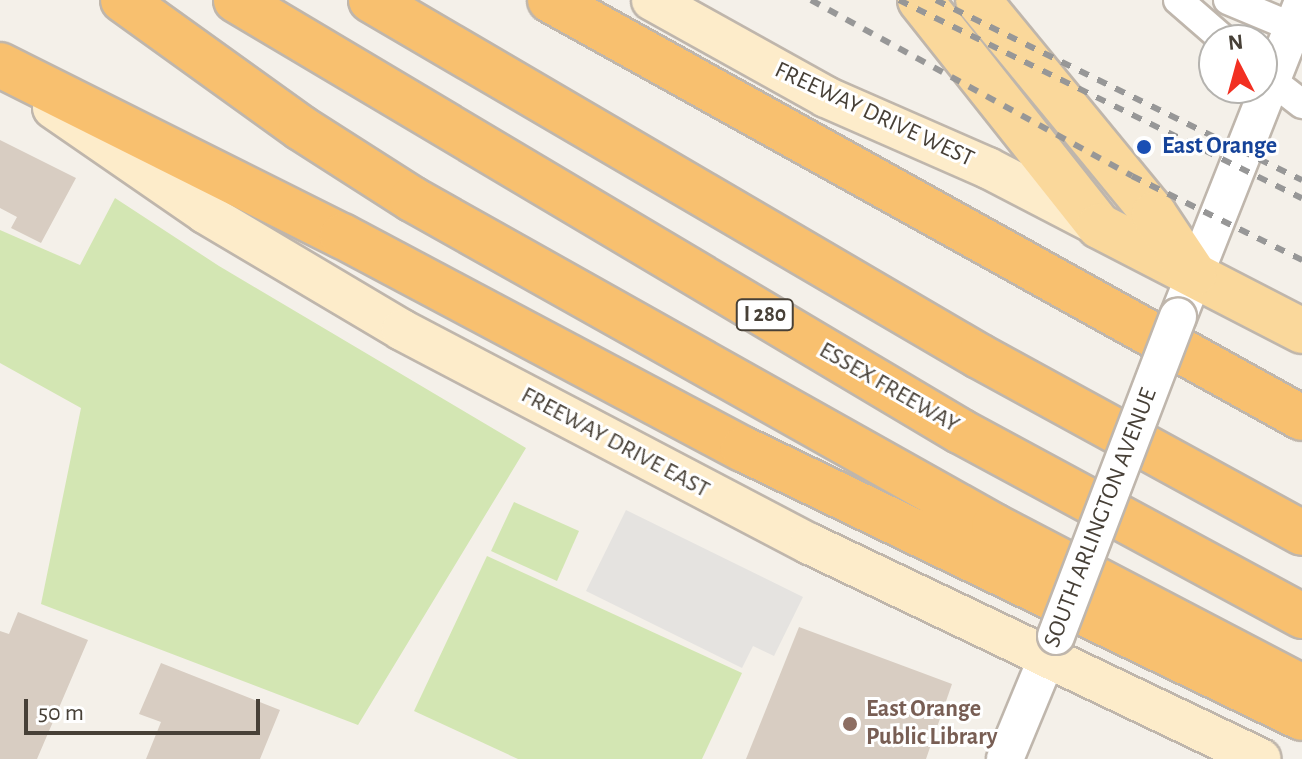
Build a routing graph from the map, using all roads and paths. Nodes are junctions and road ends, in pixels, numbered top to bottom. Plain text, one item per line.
1 (123, 0) edge
2 (236, 0) edge
3 (371, 0) edge
4 (550, 0) edge
5 (652, 0) edge
6 (920, 0) edge
7 (978, 0) edge
8 (1178, 0) edge
9 (1228, 0) edge
10 (1299, 20) edge
11 (1206, 24) edge
12 (1278, 57) edge
13 (0, 65) edge
14 (0, 71) edge
15 (1278, 85) edge
16 (1257, 104) edge
17 (1302, 104) edge
18 (1099, 226) junction
19 (1195, 276) junction
20 (1302, 331) edge
21 (1302, 418) edge
22 (1302, 533) edge
23 (1302, 616) edge
24 (1051, 647) junction
25 (1302, 687) edge
26 (1302, 718) edge
27 (1005, 759) edge
28 (1260, 759) edge

1 - 25 highway
2 - 23 highway, ESSEX FREEWAY / I 280
3 - 22 highway
4 - 21 highway
5 - 18 main road, FREEWAY DRIVE WEST
6 - 18 main road
7 - 19 main road
8 - 11 street
9 - 10 street
10 - 12 street, SOUTH ARLINGTON AVENUE
13 - 26 highway
14 - 24 main road, FREEWAY DRIVE EAST
15 - 17 street
16 - 19 street, SOUTH ARLINGTON AVENUE
18 - 19 main road
19 - 20 main road
19 - 24 street, SOUTH ARLINGTON AVENUE, bridge
24 - 27 street, SOUTH ARLINGTON AVENUE
24 - 28 main road, FREEWAY DRIVE EAST

